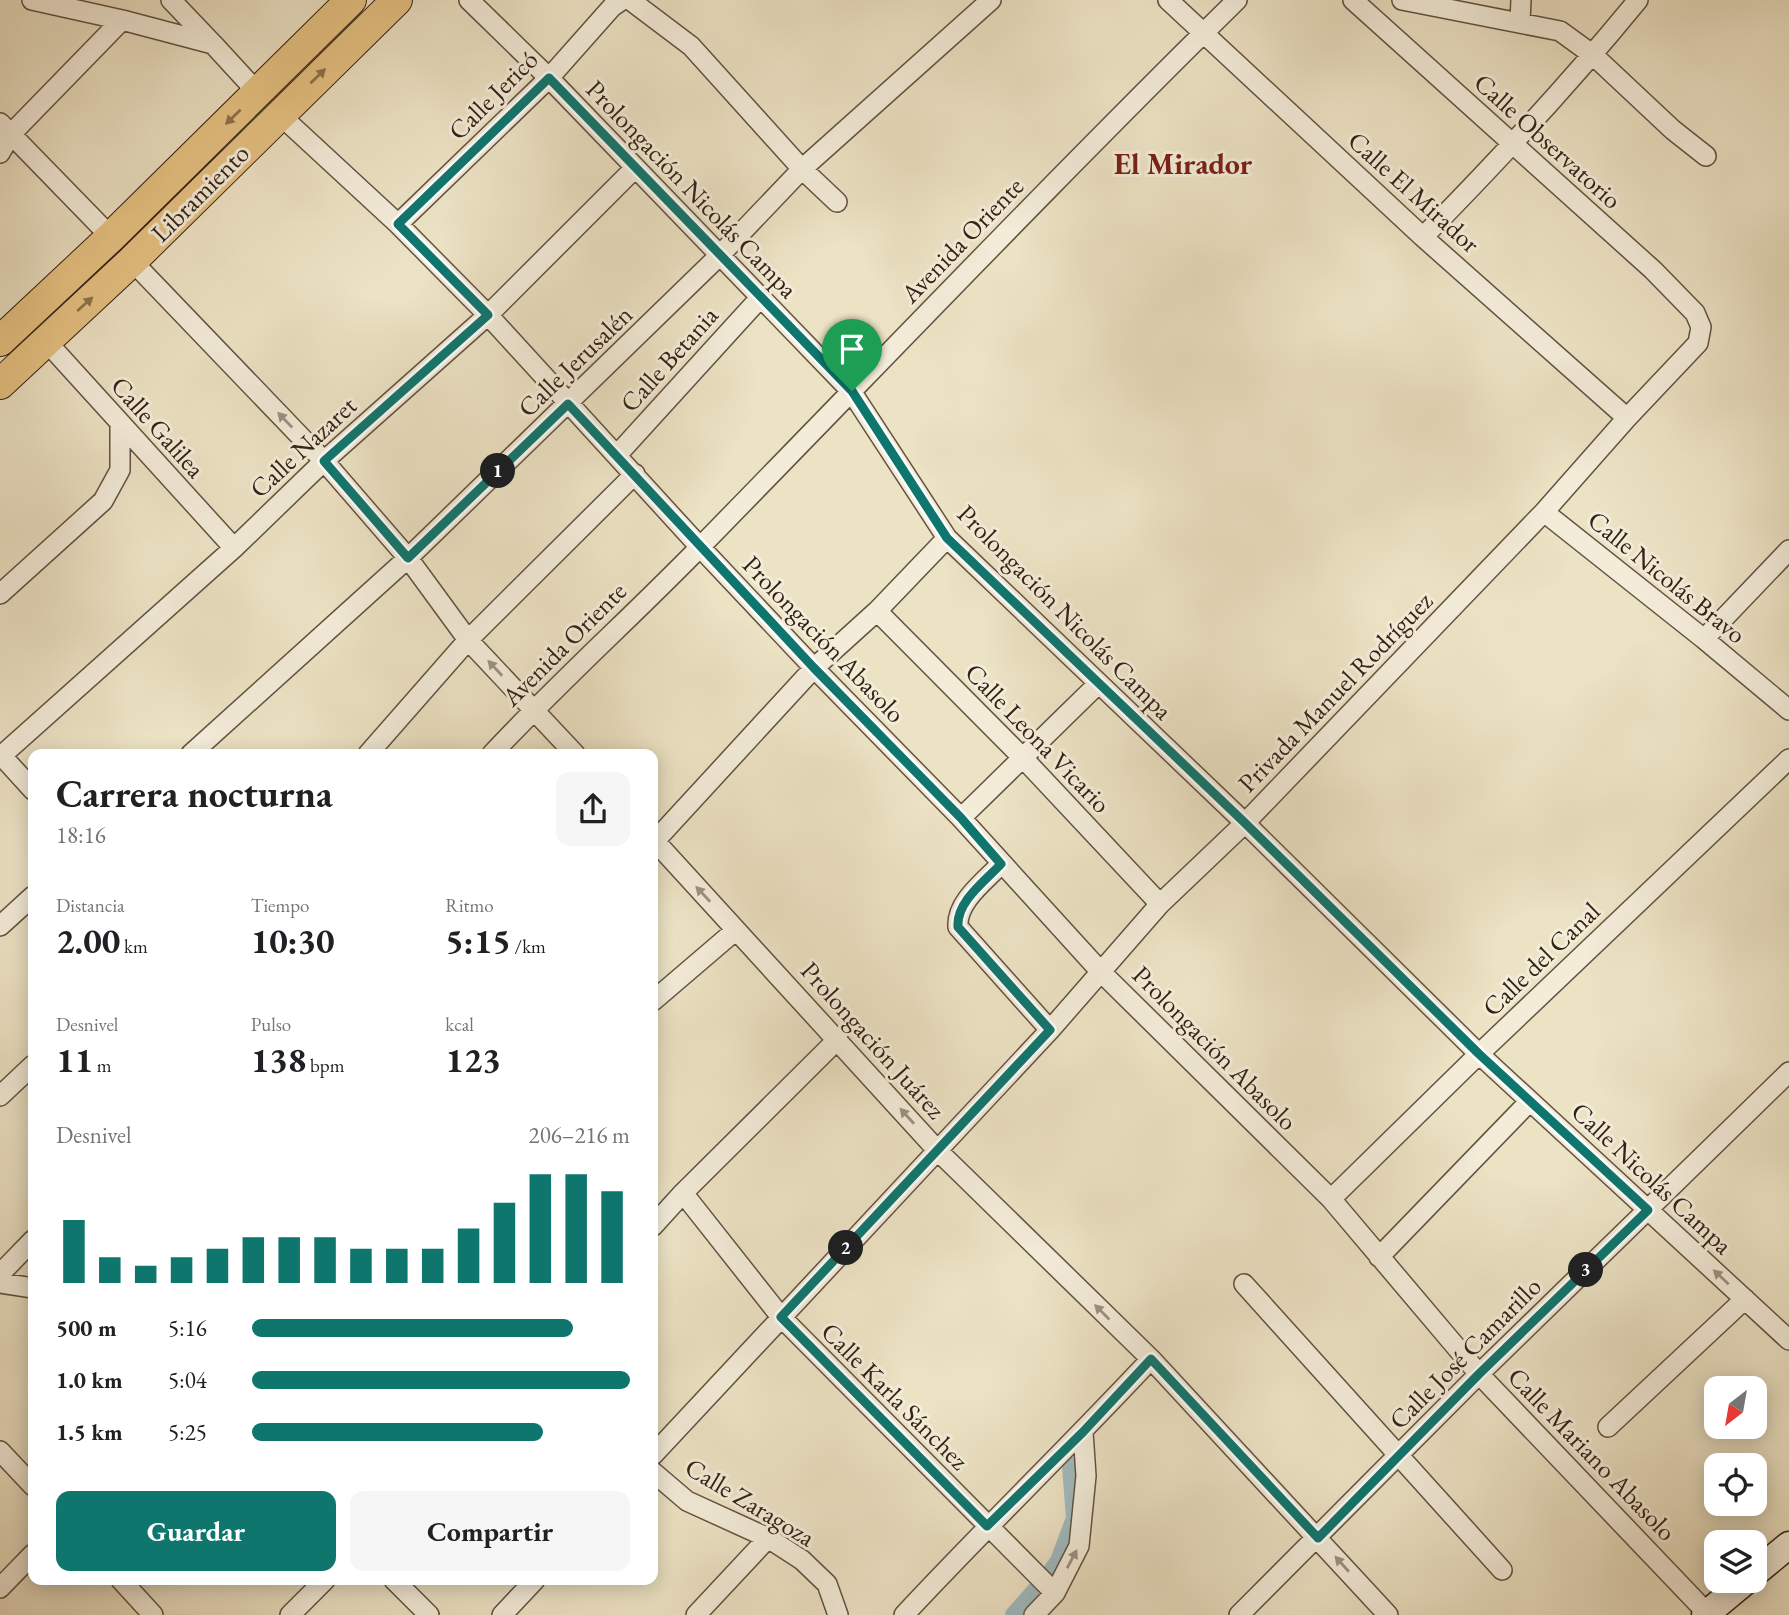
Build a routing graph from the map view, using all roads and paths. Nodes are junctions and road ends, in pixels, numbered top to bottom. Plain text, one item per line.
1 (32, 0) edge
2 (171, 0) edge
3 (351, 0) edge
4 (397, 0) edge
5 (469, 0) edge
6 (622, 0) edge
7 (630, 0) edge
8 (991, 0) edge
9 (1168, 0) edge
10 (1237, 0) edge
11 (1353, 0) edge
12 (1402, 0) edge
13 (1521, 0) edge
14 (1638, 0) edge
15 (122, 20) junction
16 (1520, 21) junction
17 (1204, 33) junction
18 (213, 44) junction
19 (1593, 55) junction
20 (549, 78) junction
21 (258, 93) junction
22 (279, 114) junction
23 (5, 129) edge
24 (1513, 145) junction
25 (0, 153) edge
26 (1706, 156) dead end
27 (635, 168) junction
28 (802, 169) junction
29 (837, 202) dead end
30 (398, 224) junction
31 (111, 237) junction
32 (1423, 237) junction
33 (719, 256) junction
34 (132, 261) junction
35 (760, 298) junction
36 (488, 315) junction
37 (1701, 327) joint
38 (45, 340) junction
39 (0, 341) edge
40 (0, 384) edge
41 (852, 391) junction
42 (568, 404) junction
43 (1627, 418) junction
44 (120, 425) junction
45 (617, 455) junction
46 (324, 461) junction
47 (635, 474) junction
48 (1544, 512) junction
49 (947, 538) junction
50 (700, 547) junction
51 (234, 548) junction
52 (1789, 550) edge
53 (408, 558) junction
54 (0, 594) edge
55 (877, 611) junction
56 (1704, 639) junction
57 (468, 640) junction
58 (814, 668) junction
59 (1098, 684) junction
60 (533, 709) junction
61 (1789, 710) edge
62 (197, 749) edge
63 (372, 749) edge
64 (497, 749) edge
65 (570, 749) edge
66 (0, 755) edge
67 (1023, 758) junction
68 (1789, 759) edge
69 (28, 785) edge
70 (961, 818) junction
71 (1245, 823) junction
72 (658, 836) edge
73 (658, 846) edge
74 (1001, 864) junction
75 (28, 901) edge
76 (1160, 904) junction
77 (0, 926) edge
78 (736, 930) junction
79 (1101, 972) junction
80 (658, 997) edge
81 (1050, 1030) junction
82 (838, 1039) junction
83 (1479, 1054) junction
84 (28, 1070) edge
85 (1789, 1072) edge
86 (0, 1096) edge
87 (1530, 1101) junction
88 (939, 1151) junction
89 (683, 1193) junction
90 (1331, 1199) junction
91 (1648, 1210) junction
92 (658, 1220) edge
93 (28, 1245) edge
94 (1379, 1256) junction
95 (0, 1274) edge
96 (0, 1283) edge
97 (1244, 1284) dead end
98 (28, 1287) edge
99 (1745, 1299) junction
100 (781, 1317) junction
101 (1789, 1340) edge
102 (1151, 1359) junction
103 (1479, 1374) junction
104 (1608, 1427) dead end
105 (1083, 1432) junction
106 (658, 1450) edge
107 (0, 1451) edge
108 (1398, 1457) junction
109 (658, 1476) edge
110 (28, 1481) edge
111 (987, 1526) junction
112 (768, 1538) junction
113 (1318, 1538) junction
114 (1789, 1545) edge
115 (28, 1559) edge
116 (1767, 1563) edge
117 (1502, 1570) dead end
118 (126, 1585) edge
119 (320, 1585) edge
120 (399, 1585) edge
121 (530, 1585) edge
122 (0, 1588) edge
123 (1055, 1592) junction
124 (1732, 1593) edge
125 (1707, 1614) edge
126 (153, 1615) edge
127 (290, 1615) edge
128 (429, 1615) edge
129 (502, 1615) edge
130 (696, 1615) edge
131 (838, 1615) edge
132 (904, 1615) edge
133 (1034, 1615) edge
134 (1239, 1615) edge
135 (1388, 1615) edge

1 - 15 street
2 - 18 street
3 - 21 main road, Libramiento
22 -> 4 main road, Libramiento
5 - 20 street, Prolongación Nicolás Campa
6 - 20 street, Calle Jericó
7 - 28 street
8 - 28 street, Calle Jerusalén
9 - 17 street, Calle El Mirador
10 - 17 street
11 - 24 street, Calle Observatorio
12 - 16 street
13 - 16 street
14 - 19 street
15 - 18 street
15 - 23 street
16 - 19 street
17 - 32 street, Calle El Mirador
17 - 41 street, Avenida Oriente
18 - 21 street
19 - 24 street
19 - 26 street
20 - 27 street, Prolongación Nicolás Campa
20 - 30 street, Calle Jericó
21 -> 31 main road, Libramiento
22 - 30 street, Prolongación Abasolo
22 - 34 main road, Libramiento
23 - 25 street
23 - 31 street
24 - 32 street
24 - 37 street, Calle Observatorio
27 - 33 street, Prolongación Nicolás Campa
27 - 36 street, Calle Nazaret
28 - 29 street
28 - 33 street, Calle Jerusalén
30 - 36 street, Prolongación Abasolo
31 - 39 main road, Libramiento
32 - 43 street, Calle El Mirador
33 - 35 street, Prolongación Nicolás Campa
33 - 42 street, Calle Jerusalén
38 -> 34 main road, Libramiento
46 -> 34 street
35 - 41 street, Prolongación Nicolás Campa
35 - 45 street, Calle Betania
36 - 42 street, Prolongación Abasolo
36 - 46 street, Calle Nazaret
37 - 43 street, Privada Manuel Rodríguez
38 - 40 main road, Libramiento
38 - 44 street, Calle Galilea
41 - 49 street, Prolongación Nicolás Campa
41 - 50 street, Avenida Oriente
42 - 45 street, Prolongación Abasolo
42 - 53 street, Calle Jerusalén
43 - 48 street, Privada Manuel Rodríguez
44 - 51 street, Calle Galilea
44 - 54 street
45 - 47 street, Prolongación Abasolo
46 - 51 street, Calle Nazaret
46 - 53 street
47 - 50 street, Prolongación Abasolo
47 - 57 street
48 - 56 street, Calle Nicolás Bravo
48 - 71 street, Privada Manuel Rodríguez
49 - 55 street
49 - 59 street, Prolongación Nicolás Campa
50 - 58 street, Prolongación Abasolo
50 - 60 street, Avenida Oriente
51 - 66 street, Calle Nazaret
52 - 56 street
53 - 57 street
53 - 62 street, Calle Jerusalén
55 - 58 street
55 - 67 street, Calle Leona Vicario
56 - 61 street, Calle Nicolás Bravo
60 -> 57 street
57 - 63 street
58 - 70 street, Prolongación Abasolo
58 - 72 street
59 - 67 street
59 - 71 street, Prolongación Nicolás Campa
60 - 64 street, Avenida Oriente
60 - 65 street
66 - 69 street
67 - 70 street
67 - 76 street, Calle Leona Vicario
68 - 83 street, Calle del Canal
70 - 74 street, Prolongación Abasolo
71 - 76 street, Privada Manuel Rodríguez
71 - 83 street, Prolongación Nicolás Campa
78 -> 73 street, Prolongación Juárez
74 - 79 street, Prolongación Abasolo
74 - 81 street
75 - 77 street
76 - 79 street, Privada Manuel Rodríguez
78 - 80 street
78 - 82 street, Prolongación Juárez
79 - 81 street, Privada Manuel Rodríguez
79 - 90 street, Prolongación Abasolo
81 - 88 street, Privada Manuel Rodríguez
88 -> 82 street, Prolongación Juárez
82 - 89 street
83 - 87 street, Calle Nicolás Campa
83 - 90 street, Calle del Canal
84 - 86 street
85 - 91 street, Calle José Camarillo
87 - 91 street, Calle Nicolás Campa
87 - 94 street
88 - 100 street, Privada Manuel Rodríguez
102 -> 88 street, Prolongación Juárez
89 - 92 street
89 - 100 street, Calle Karla Sánchez
90 - 94 street, Calle Mariano Abasolo
99 -> 91 street, Calle Nicolás Campa
91 - 103 street, Calle José Camarillo
93 - 95 street
94 - 103 street, Calle Mariano Abasolo
96 - 98 street
97 - 108 street
99 - 101 street, Calle Nicolás Campa
99 - 104 street
100 - 106 street, Privada Manuel Rodríguez
100 - 111 street, Calle Karla Sánchez
102 - 105 street
102 - 113 street, Prolongación Juárez
103 - 108 street, Calle José Camarillo
103 - 125 street, Calle Mariano Abasolo
105 - 111 street
123 -> 105 street
107 - 110 street
108 - 113 street, Calle José Camarillo
108 - 117 street
109 - 112 street, Calle Zaragoza
111 - 123 street, Calle Karla Sánchez
111 - 132 street
112 - 130 street
112 - 131 street, Calle Zaragoza
113 - 134 street, Calle José Camarillo
135 -> 113 street, Prolongación Juárez
114 - 116 main road
115 - 122 street
118 - 126 street
119 - 127 street
120 - 128 street
121 - 129 street
123 - 133 street
124 - 125 main road

